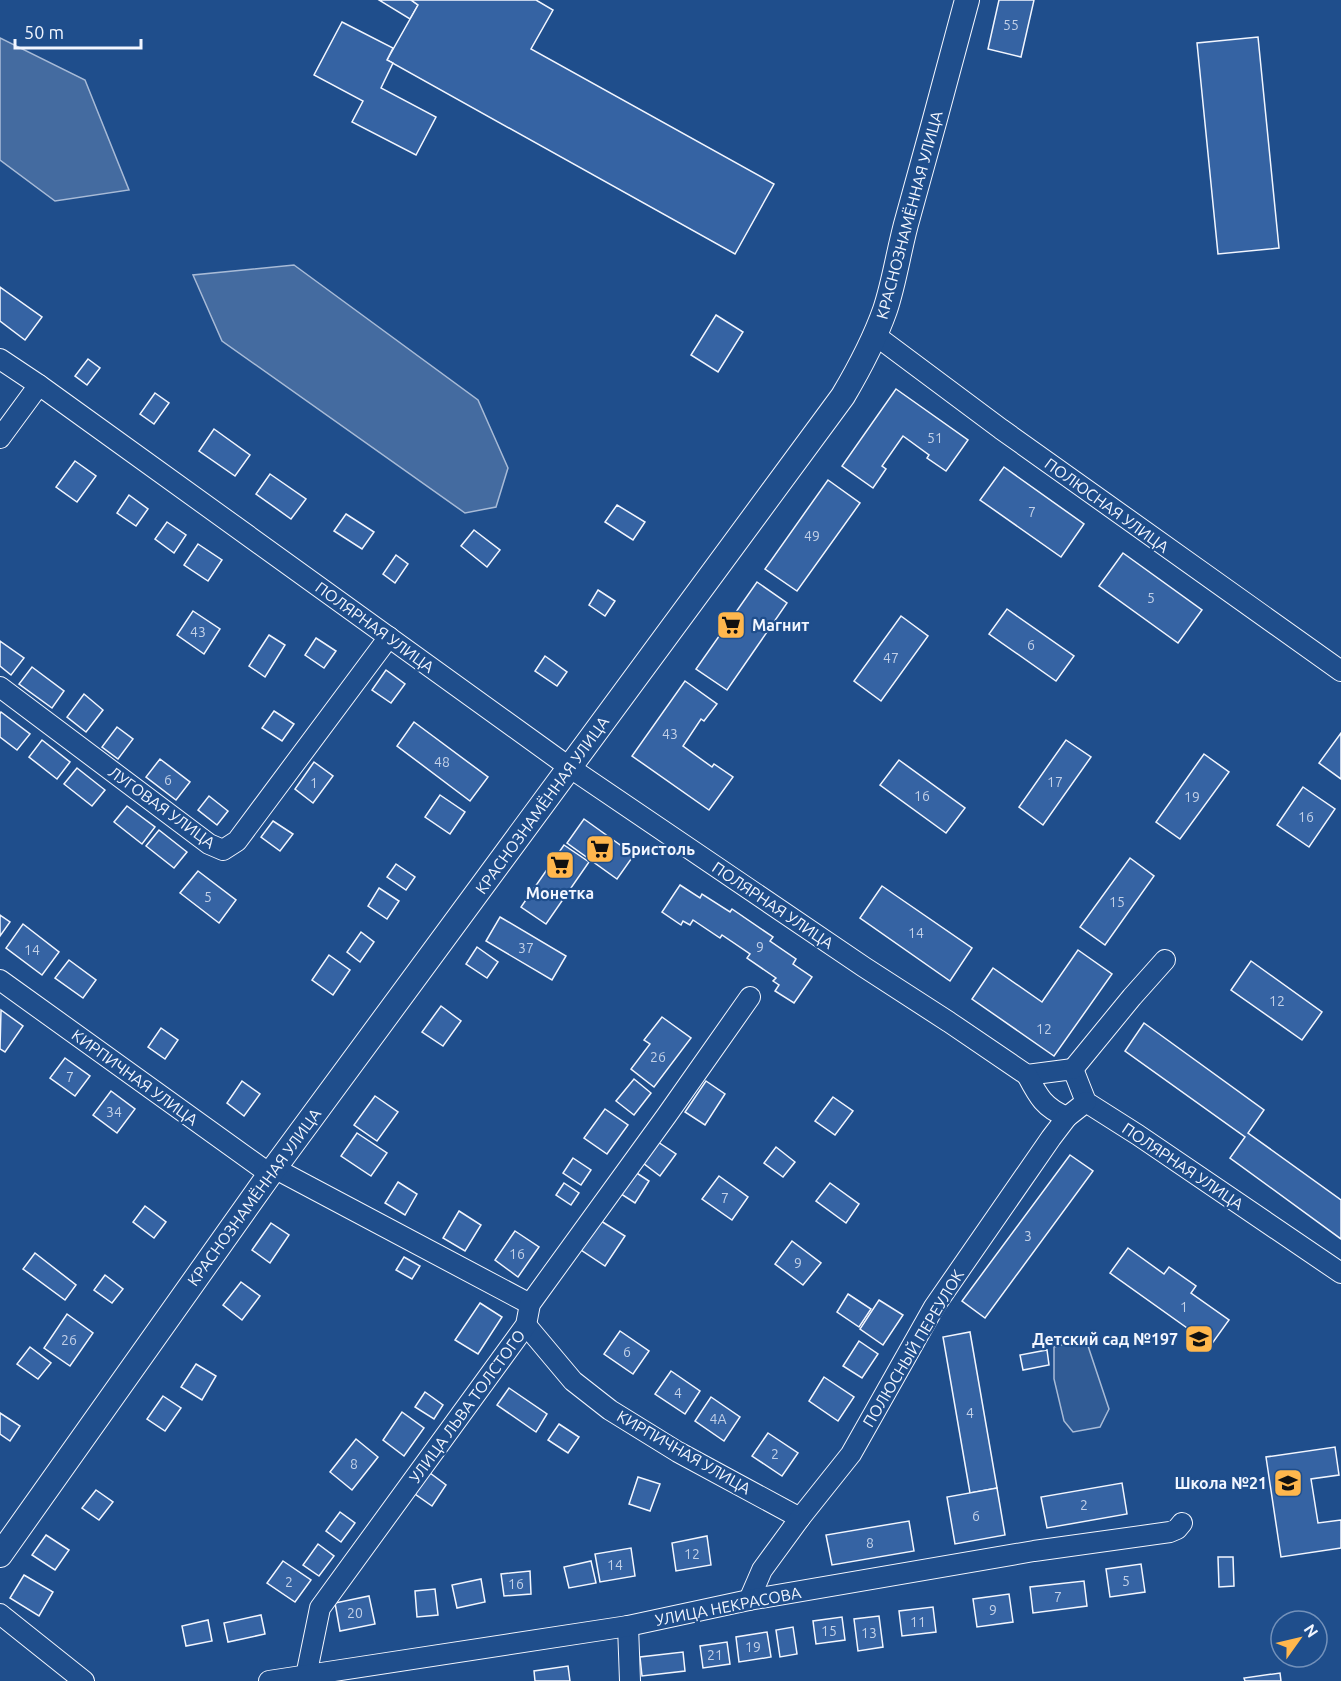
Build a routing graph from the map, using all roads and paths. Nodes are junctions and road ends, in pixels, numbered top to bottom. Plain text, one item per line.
1 (967, 0) edge
2 (875, 336) junction
3 (0, 359) edge
4 (39, 385) junction
5 (0, 438) edge
6 (389, 637) junction
7 (1341, 671) edge
8 (0, 687) edge
9 (569, 767) junction
10 (1165, 960) dead end
11 (2, 986) edge
12 (750, 997) dead end
13 (1073, 1069) junction
14 (1027, 1075) junction
15 (1086, 1102) junction
16 (1068, 1117) junction
17 (272, 1171) junction
18 (1341, 1273) edge
19 (530, 1304) junction
20 (526, 1324) junction
21 (800, 1518) junction
22 (1182, 1522) dead end
23 (0, 1555) edge
24 (749, 1600) junction
25 (0, 1614) edge
26 (628, 1626) junction
27 (306, 1676) junction
28 (84, 1681) edge
29 (269, 1681) edge
30 (630, 1681) edge

1 - 2 main road, КРАСНОЗНАМЁННАЯ УЛИЦА
2 - 7 street, ПОЛЮСНАЯ УЛИЦА
2 - 9 main road, КРАСНОЗНАМЁННАЯ УЛИЦА
3 - 4 street, ПОЛЯРНАЯ УЛИЦА
4 - 5 street
4 - 6 street, ПОЛЯРНАЯ УЛИЦА
6 - 8 street, ЛУГОВАЯ УЛИЦА
6 - 9 street, ПОЛЯРНАЯ УЛИЦА
9 - 14 street, ПОЛЯРНАЯ УЛИЦА
9 - 17 main road, КРАСНОЗНАМЁННАЯ УЛИЦА
10 - 13 street
11 - 17 street, КИРПИЧНАЯ УЛИЦА
12 - 19 street, УЛИЦА ЛЬВА ТОЛСТОГО
13 - 14 street
13 - 15 street
14 - 16 street
15 - 16 street, ПОЛЮСНЫЙ ПЕРЕУЛОК
15 - 18 street, ПОЛЯРНАЯ УЛИЦА
16 - 21 street, ПОЛЮСНЫЙ ПЕРЕУЛОК
17 - 19 street, КИРПИЧНАЯ УЛИЦА
17 - 23 main road, КРАСНОЗНАМЁННАЯ УЛИЦА
19 - 20 street, УЛИЦА ЛЬВА ТОЛСТОГО
20 - 21 street, КИРПИЧНАЯ УЛИЦА
20 - 27 street, УЛИЦА ЛЬВА ТОЛСТОГО
21 - 24 street, ПОЛЮСНЫЙ ПЕРЕУЛОК
22 - 24 street, УЛИЦА НЕКРАСОВА
24 - 26 street, УЛИЦА НЕКРАСОВА
25 - 28 street
26 - 27 street, УЛИЦА НЕКРАСОВА
26 - 30 street
27 - 29 street, УЛИЦА НЕКРАСОВА

